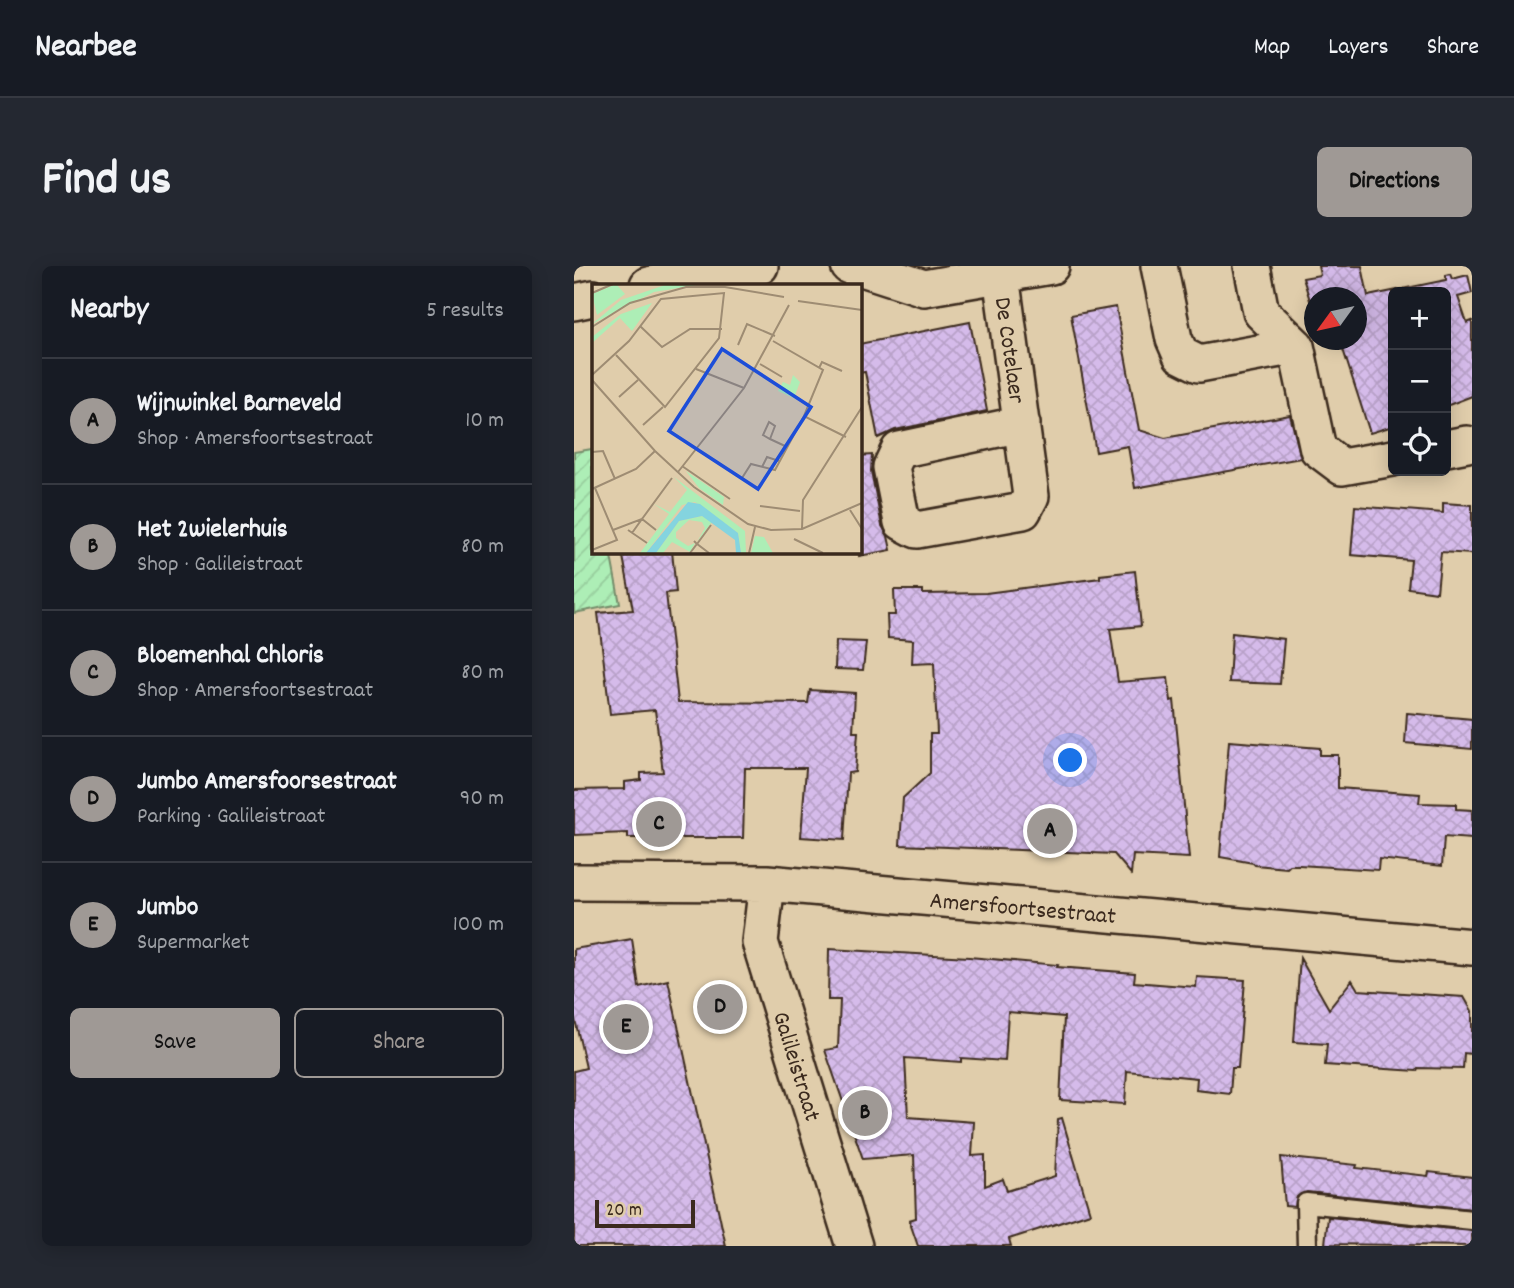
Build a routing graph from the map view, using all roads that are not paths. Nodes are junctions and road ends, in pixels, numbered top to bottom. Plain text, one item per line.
1 (760, 266) edge
2 (849, 266) edge
3 (1051, 266) edge
4 (1159, 266) edge
5 (1252, 266) edge
6 (1001, 275) junction
7 (667, 277) edge
8 (592, 298) edge
9 (574, 302) edge
10 (1296, 346) junction
11 (1022, 424) dead end
12 (1388, 459) edge
13 (574, 882) edge
14 (767, 883) junction
15 (1472, 947) edge
16 (1472, 1220) edge
17 (854, 1246) edge
18 (1307, 1246) edge

1 - 7 street
2 - 6 street, De Cotelaer
3 - 6 street, De Cotelaer
4 - 10 street
5 - 10 street
6 - 11 street, De Cotelaer
8 - 9 street
10 - 12 street
13 - 14 street, Amersfoortsestraat
14 - 15 street, Amersfoortsestraat
14 - 17 street, Galileistraat
16 - 18 lane

